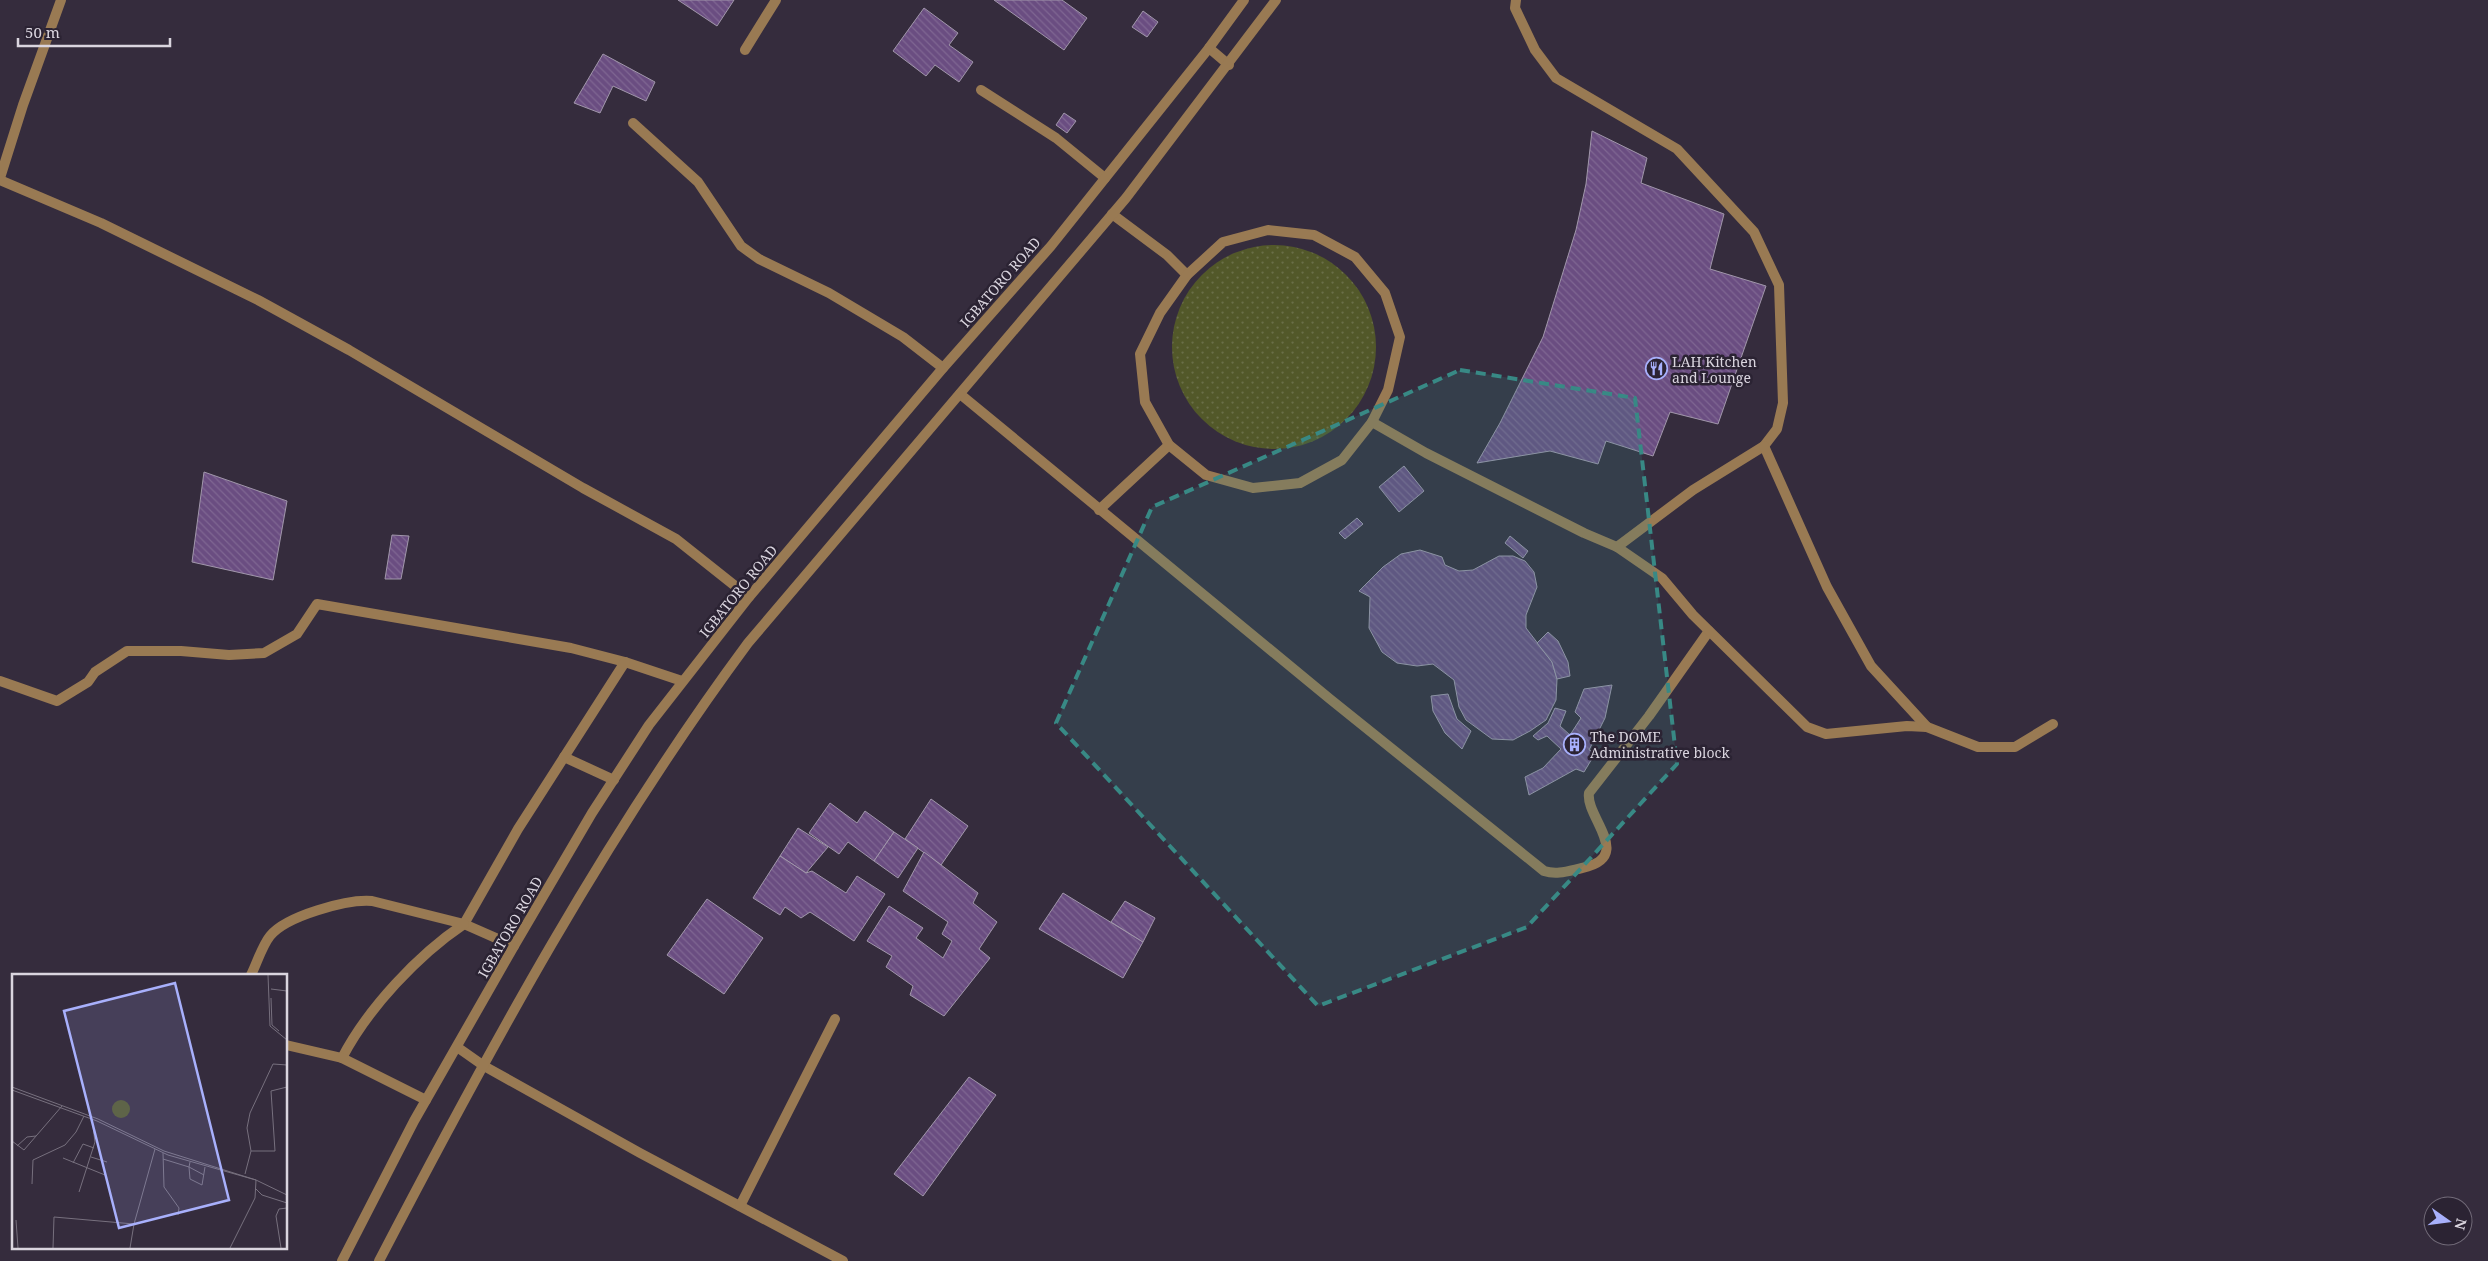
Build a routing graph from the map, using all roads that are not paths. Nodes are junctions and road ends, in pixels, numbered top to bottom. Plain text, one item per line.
1 (61, 0) edge
2 (776, 0) edge
3 (1276, 0) edge
4 (1516, 0) edge
5 (1242, 1) edge
6 (1209, 48) junction
7 (745, 50) dead end
8 (1229, 64) junction
9 (981, 90) dead end
10 (634, 123) dead end
11 (1105, 178) junction
12 (0, 179) edge
13 (1112, 214) junction
14 (1187, 275) junction
15 (942, 368) junction
16 (960, 394) junction
17 (1372, 422) junction
18 (1169, 445) junction
19 (1764, 446) junction
20 (1098, 510) junction
21 (1617, 547) junction
22 (749, 597) junction
23 (1709, 631) junction
24 (626, 662) junction
25 (0, 681) edge
26 (682, 681) junction
27 (2053, 724) dead end
28 (1927, 727) junction
29 (564, 757) junction
30 (614, 780) junction
31 (464, 924) junction
32 (514, 946) junction
33 (251, 974) edge
34 (836, 1019) dead end
35 (288, 1045) edge
36 (457, 1047) junction
37 (342, 1058) junction
38 (484, 1066) junction
39 (426, 1100) junction
40 (740, 1206) junction
41 (342, 1261) edge
42 (379, 1261) edge
43 (843, 1261) edge

1 - 12 street
2 - 7 street
3 - 8 street
4 - 19 street
5 - 6 street, IGBATORO ROAD
6 - 8 street
6 - 11 street, IGBATORO ROAD
8 - 13 street
9 - 11 street
10 - 15 street
11 - 15 street, IGBATORO ROAD
12 - 22 street
13 - 14 street
13 - 16 street
14 - 17 street
14 - 18 street
15 - 22 street, IGBATORO ROAD
16 - 20 street
16 - 38 street
17 - 18 street
17 - 21 street
18 - 20 street
19 - 21 street
19 - 28 street
20 - 23 street
21 - 23 street
22 - 26 street, IGBATORO ROAD
23 - 28 street
24 - 25 street
24 - 26 street
24 - 29 street
26 - 30 street, IGBATORO ROAD
27 - 28 street
29 - 30 street
29 - 31 street
30 - 32 street, IGBATORO ROAD
31 - 32 street
31 - 33 street
31 - 37 street
32 - 36 street, IGBATORO ROAD
34 - 40 street
35 - 37 street
36 - 38 street
36 - 39 street, IGBATORO ROAD
37 - 39 street
38 - 40 street
38 - 42 street
39 - 41 street, IGBATORO ROAD
40 - 43 street

